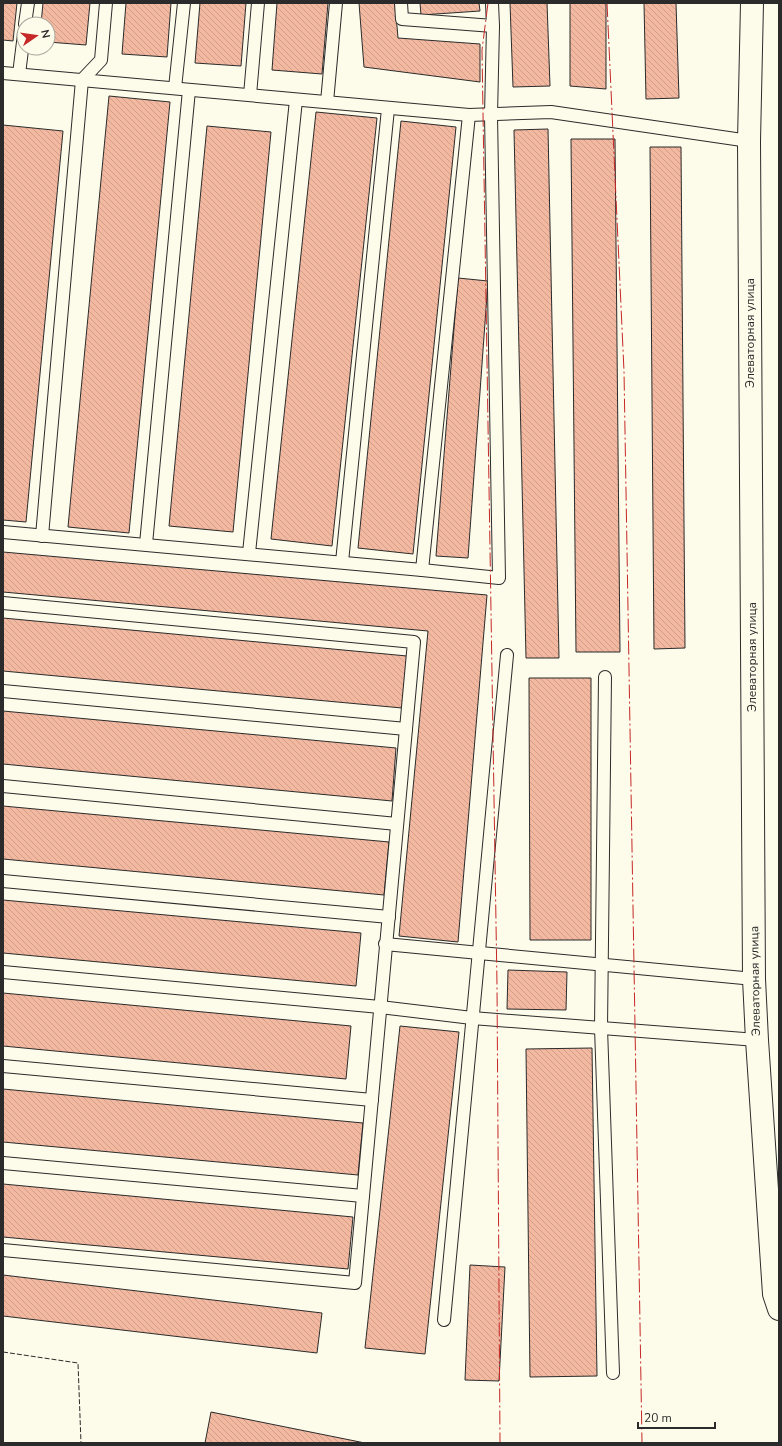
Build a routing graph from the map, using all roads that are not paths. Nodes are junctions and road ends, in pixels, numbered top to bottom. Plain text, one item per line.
1 (28, 3) edge
2 (106, 3) edge
3 (184, 3) edge
4 (258, 3) edge
5 (336, 3) edge
6 (401, 3) edge
7 (492, 3) edge
8 (752, 3) edge
9 (26, 16) edge
10 (493, 26) junction
11 (21, 56) edge
12 (3, 73) edge
13 (19, 74) junction
14 (82, 80) junction
15 (175, 88) junction
16 (189, 90) junction
17 (250, 95) junction
18 (296, 100) junction
19 (326, 102) junction
20 (388, 109) junction
21 (469, 115) junction
22 (491, 115) junction
23 (749, 141) junction
24 (3, 532) edge
25 (42, 536) junction
26 (146, 544) junction
27 (249, 553) junction
28 (342, 562) junction
29 (422, 570) junction
30 (3, 603) edge
31 (507, 655) dead end
32 (605, 677) dead end
33 (3, 691) edge
34 (406, 728) junction
35 (3, 786) edge
36 (397, 824) junction
37 (3, 881) edge
38 (389, 917) junction
39 (385, 944) junction
40 (480, 953) junction
41 (604, 964) junction
42 (3, 972) edge
43 (754, 979) junction
44 (380, 1007) junction
45 (472, 1018) junction
46 (601, 1028) junction
47 (757, 1040) junction
48 (3, 1066) edge
49 (372, 1100) junction
50 (3, 1163) edge
51 (363, 1196) junction
52 (3, 1250) edge
53 (779, 1309) edge
54 (444, 1320) dead end
55 (613, 1373) dead end

1 - 9 lane
2 - 14 lane
3 - 15 lane
4 - 17 lane
5 - 19 lane
6 - 10 lane
7 - 10 lane
8 - 23 street, Элеваторная улица
10 - 22 lane
11 - 13 lane
12 - 13 lane
13 - 14 lane
14 - 15 lane
14 - 25 lane
15 - 16 lane
16 - 17 lane
16 - 26 lane
17 - 18 lane
18 - 19 lane
18 - 27 lane
19 - 20 lane
20 - 21 lane
20 - 28 lane
21 - 22 lane
21 - 29 lane
22 - 23 lane
22 - 29 lane
23 - 43 street, Элеваторная улица
24 - 25 lane
25 - 26 lane
26 - 27 lane
27 - 28 lane
28 - 29 lane
30 - 34 lane
31 - 40 lane
32 - 41 lane
33 - 34 lane
34 - 36 lane
35 - 36 lane
36 - 38 lane
37 - 38 lane
38 - 39 lane
39 - 40 lane
39 - 44 lane
40 - 41 lane
40 - 45 lane
41 - 43 lane
41 - 46 lane
42 - 44 lane
43 - 47 street, Элеваторная улица
44 - 45 lane
44 - 49 lane
45 - 46 lane
45 - 54 lane
46 - 47 lane
46 - 55 lane
47 - 53 street, Элеваторная улица
48 - 49 lane
49 - 51 lane
50 - 51 lane
51 - 52 lane

